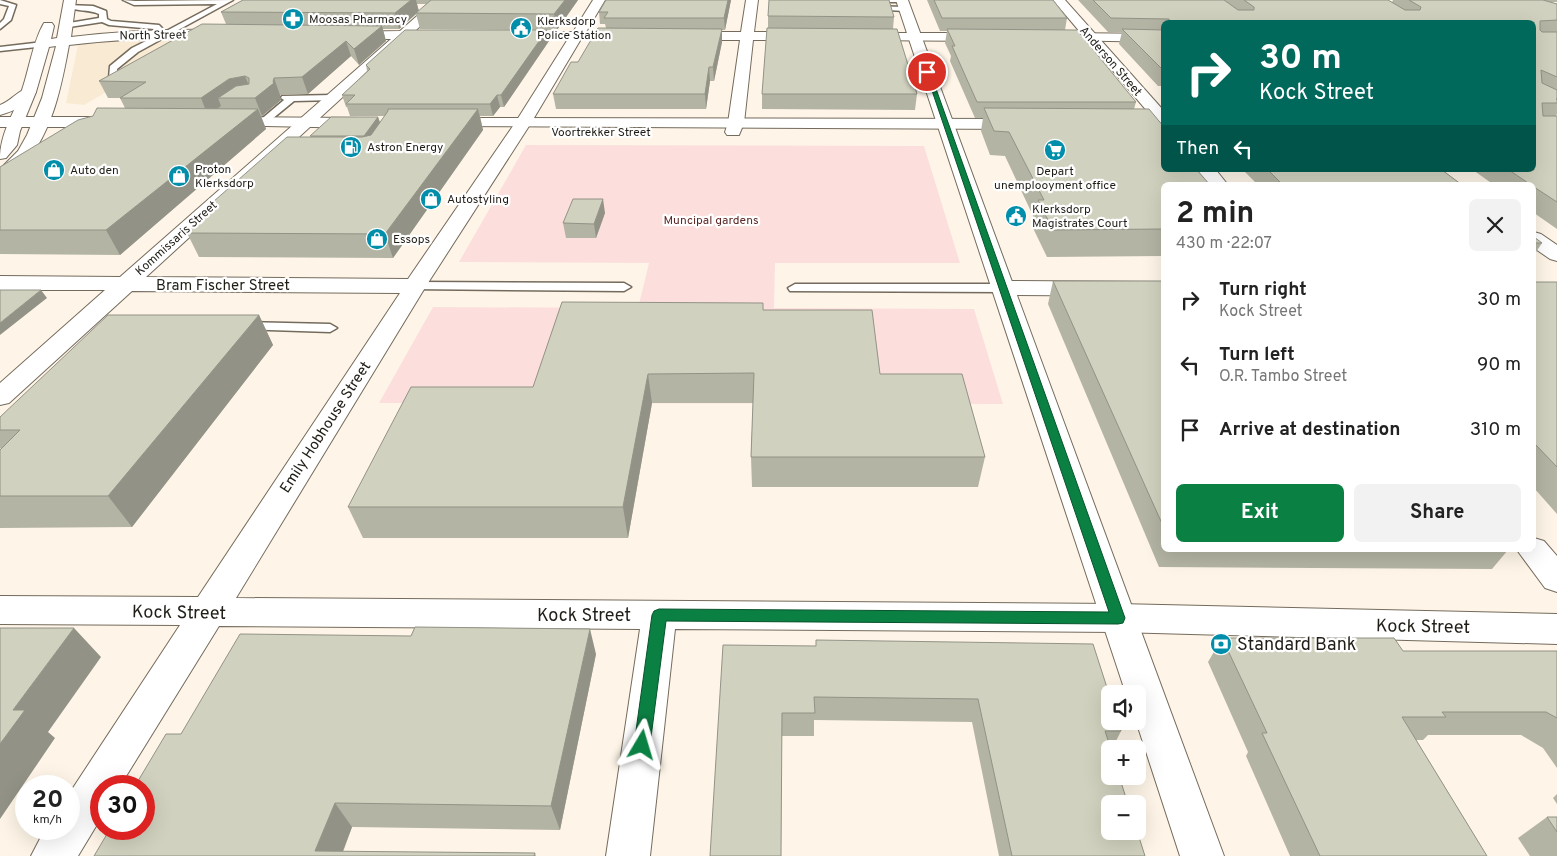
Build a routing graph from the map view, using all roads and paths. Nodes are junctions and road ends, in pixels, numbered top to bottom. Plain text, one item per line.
1 (126, 0) edge
2 (599, 0) edge
3 (752, 0) edge
4 (854, 0) edge
5 (1059, 0) edge
6 (229, 1) edge
7 (0, 2) edge
8 (70, 3) edge
9 (903, 3) edge
10 (433, 5) edge
11 (858, 8) edge
12 (52, 9) dead end
13 (103, 20) junction
14 (122, 24) junction
15 (0, 27) edge
16 (168, 32) junction
17 (65, 34) junction
18 (154, 34) junction
19 (200, 34) junction
20 (239, 34) edge
21 (336, 35) edge
22 (405, 35) junction
23 (452, 35) edge
24 (500, 35) edge
25 (577, 35) junction
26 (112, 36) junction
27 (643, 36) edge
28 (672, 36) edge
29 (747, 36) junction
30 (816, 36) edge
31 (846, 36) edge
32 (915, 37) junction
33 (993, 37) edge
34 (1052, 37) edge
35 (1091, 38) junction
36 (1161, 38) edge
37 (43, 44) junction
38 (184, 44) edge
39 (0, 49) edge
40 (136, 72) edge
41 (29, 92) junction
42 (333, 98) junction
43 (0, 110) edge
44 (263, 122) junction
45 (7, 126) edge
46 (40, 126) junction
47 (303, 127) junction
48 (377, 127) edge
49 (426, 127) edge
50 (520, 127) junction
51 (120, 128) junction
52 (734, 128) junction
53 (947, 128) junction
54 (1158, 128) edge
55 (1032, 129) edge
56 (67, 139) edge
57 (46, 148) edge
58 (0, 154) edge
59 (270, 154) junction
60 (290, 154) edge
61 (1208, 172) edge
62 (0, 180) edge
63 (1216, 182) edge
64 (1536, 239) edge
65 (1557, 255) edge
66 (0, 283) edge
67 (124, 284) junction
68 (416, 286) junction
69 (624, 287) dead end
70 (794, 288) dead end
71 (1003, 288) junction
72 (1161, 289) edge
73 (225, 326) edge
74 (330, 328) dead end
75 (0, 397) edge
76 (1534, 552) edge
77 (1557, 579) edge
78 (0, 610) edge
79 (207, 612) junction
80 (659, 615) junction
81 (1118, 618) junction
82 (1557, 628) edge
83 (53, 856) edge
84 (628, 856) edge
85 (1202, 856) edge

1 - 6 lane
2 - 25 street, Emily Hobhouse Street
3 - 29 street
4 - 9 lane
5 - 35 street, Anderson Street
6 - 16 lane
7 - 15 lane
8 - 13 lane
8 - 17 street
9 - 11 lane
9 - 32 street
10 - 22 street, Kommissaris Street
12 - 37 street
13 - 14 lane
13 - 17 lane
14 - 18 lane
14 - 26 lane
16 - 18 street, North Street
16 - 19 street, North Street
16 - 40 lane
17 - 26 street, North Street
17 - 37 street, North Street
17 - 46 street
18 - 26 street, North Street
19 - 20 street, North Street
19 - 38 lane
21 - 22 street
22 - 23 street
22 - 42 street, Kommissaris Street
24 - 25 street
25 - 27 street
25 - 50 street, Emily Hobhouse Street
28 - 29 street
29 - 30 street
29 - 52 street
31 - 32 street
32 - 33 street
32 - 53 street
34 - 35 street
35 - 36 street
35 - 54 street, Anderson Street
37 - 39 lane
37 - 41 street
41 - 43 street
41 - 45 street
42 - 44 lane
42 - 47 street, Kommissaris Street
44 - 47 street
44 - 47 street
45 - 46 street
45 - 58 street
46 - 51 street
46 - 51 street
46 - 62 street
47 - 48 street
47 - 59 street, Kommissaris Street
49 - 50 street, Voortrekker Street
50 - 52 street, Voortrekker Street
50 - 68 street, Emily Hobhouse Street
51 - 56 street
52 - 53 street, Voortrekker Street
53 - 55 street, Voortrekker Street
53 - 71 street
57 - 62 street
59 - 60 lane
59 - 67 street, Kommissaris Street
61 - 63 street
64 - 65 street
66 - 67 street, Bram Fischer Street
67 - 68 street, Bram Fischer Street
67 - 75 street, Kommissaris Street
68 - 69 lane
68 - 79 street, Emily Hobhouse Street
70 - 71 lane
71 - 72 street
71 - 81 street
73 - 74 lane
76 - 77 street
78 - 79 street, Kock Street
79 - 80 street, Kock Street
79 - 83 street, Emily Hobhouse Street
80 - 81 street, Kock Street
80 - 84 street
81 - 82 street, Kock Street
81 - 85 street

